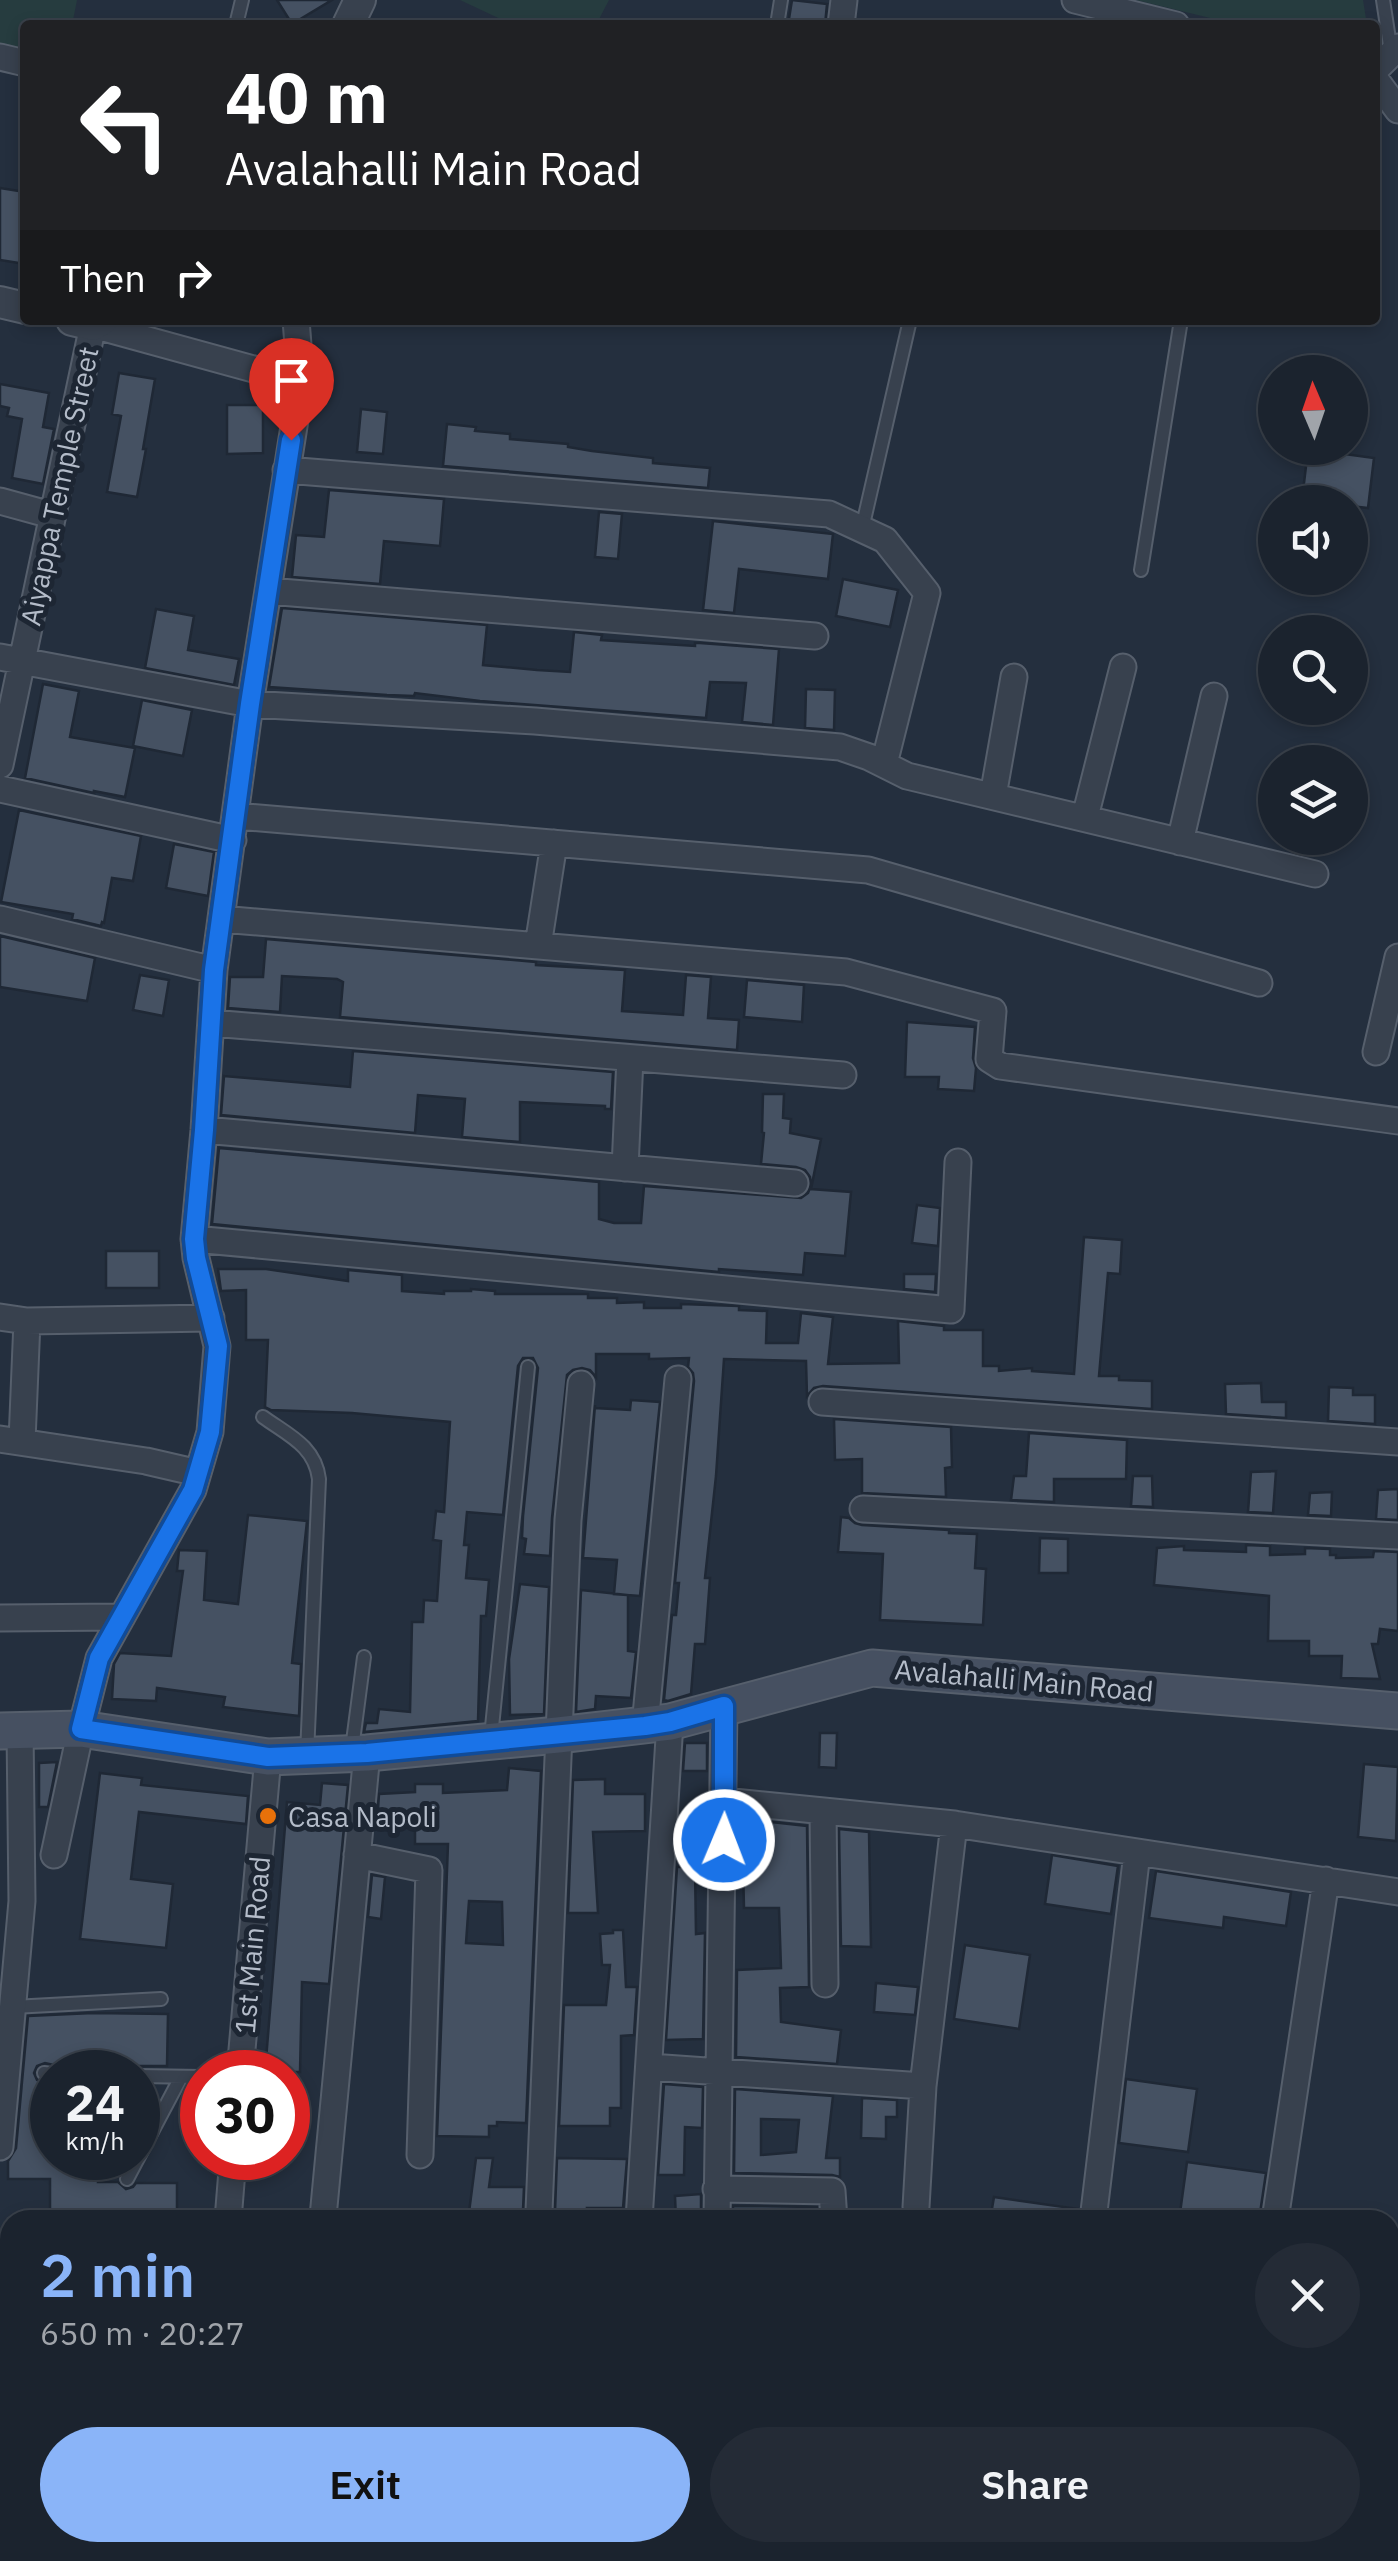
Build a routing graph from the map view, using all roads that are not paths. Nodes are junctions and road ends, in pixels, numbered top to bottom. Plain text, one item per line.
1 (1075, 0) edge
2 (1383, 0) edge
3 (1156, 20) edge
4 (1388, 57) edge
5 (1380, 86) edge
6 (1398, 110) edge
7 (88, 325) edge
8 (100, 325) edge
9 (296, 325) edge
10 (909, 325) edge
11 (1180, 325) edge
12 (301, 382) junction
13 (286, 470) junction
14 (0, 501) edge
15 (51, 515) junction
16 (862, 529) junction
17 (1141, 570) dead end
18 (268, 590) junction
19 (815, 636) dead end
20 (11, 659) edge
21 (1123, 667) dead end
22 (1014, 678) dead end
23 (1214, 696) dead end
24 (250, 704) junction
25 (884, 764) junction
26 (0, 765) edge
27 (0, 789) edge
28 (992, 796) junction
29 (1085, 817) junction
30 (234, 828) junction
31 (1180, 842) junction
32 (554, 844) junction
33 (1315, 874) dead end
34 (0, 919) edge
35 (221, 919) junction
36 (538, 946) junction
37 (1398, 958) edge
38 (214, 970) junction
39 (1259, 984) dead end
40 (211, 1023) junction
41 (1376, 1052) dead end
42 (630, 1058) junction
43 (843, 1075) dead end
44 (1398, 1121) edge
45 (204, 1130) junction
46 (958, 1162) dead end
47 (625, 1168) junction
48 (795, 1183) dead end
49 (194, 1239) junction
50 (0, 1317) edge
51 (210, 1318) junction
52 (27, 1321) junction
53 (528, 1367) dead end
54 (678, 1379) dead end
55 (581, 1384) dead end
56 (822, 1402) dead end
57 (263, 1418) dead end
58 (11, 1440) edge
59 (1398, 1442) edge
60 (198, 1473) junction
61 (864, 1510) dead end
62 (1398, 1536) edge
63 (122, 1617) junction
64 (0, 1618) edge
65 (364, 1657) dead end
66 (724, 1706) junction
67 (1398, 1711) edge
68 (657, 1724) junction
69 (81, 1729) junction
70 (10, 1730) edge
71 (558, 1736) junction
72 (491, 1742) junction
73 (359, 1753) junction
74 (307, 1754) junction
75 (268, 1757) junction
76 (724, 1801) junction
77 (822, 1812) junction
78 (954, 1824) junction
79 (1137, 1853) junction
80 (54, 1855) dead end
81 (357, 1855) junction
82 (11, 1858) edge
83 (1326, 1880) junction
84 (1398, 1892) edge
85 (825, 1984) dead end
86 (161, 1999) dead end
87 (12, 2007) junction
88 (242, 2050) edge
89 (650, 2067) junction
90 (719, 2071) junction
91 (180, 2079) edge
92 (923, 2086) junction
93 (160, 2118) edge
94 (0, 2147) edge
95 (420, 2155) dead end
96 (231, 2180) edge
97 (716, 2190) junction
98 (916, 2206) dead end
99 (229, 2210) edge
100 (324, 2210) edge
101 (539, 2210) edge
102 (640, 2210) edge
103 (716, 2210) edge
104 (833, 2210) edge
105 (1094, 2210) edge
106 (1277, 2210) edge

1 - 3 street
2 - 4 lane
5 - 6 street
7 - 15 street, Aiyappa Temple Street
8 - 12 street
9 - 12 street
10 - 16 lane
11 - 17 lane
12 - 13 street
13 - 16 street
13 - 18 street
14 - 15 street
15 - 20 street, Aiyappa Temple Street
16 - 25 street
18 - 19 street
18 - 24 street
20 - 24 street
20 - 26 street, Aiyappa Temple Street
21 - 29 street
22 - 28 street
23 - 31 street
24 - 25 street
24 - 30 street
25 - 28 street
27 - 30 street
28 - 29 street
29 - 31 street
30 - 32 street
30 - 35 street
31 - 33 street
32 - 36 street
32 - 39 street
34 - 38 street
35 - 36 street
35 - 38 street
36 - 44 street
37 - 41 street
38 - 40 street
40 - 42 street
40 - 45 street
42 - 43 street
42 - 47 street
45 - 47 street
45 - 49 street
46 - 49 street
47 - 48 street
49 - 51 street
50 - 52 street
51 - 52 street
51 - 60 street
52 - 58 street
53 - 72 lane
54 - 68 street
55 - 71 street
56 - 59 street
57 - 74 lane
58 - 60 street
60 - 63 street
61 - 62 street
63 - 64 street
63 - 69 street
65 - 73 lane
66 - 67 main road, Avalahalli Main Road
66 - 68 main road, Avalahalli Main Road
66 - 76 street
68 - 71 main road, Avalahalli Main Road
68 - 89 street
69 - 70 main road, Avalahalli Main Road
69 - 75 main road, Avalahalli Main Road
69 - 80 street
70 - 82 street
71 - 72 main road, Avalahalli Main Road
71 - 101 street
72 - 73 main road, Avalahalli Main Road
73 - 74 main road, Avalahalli Main Road
73 - 81 street
74 - 75 main road, Avalahalli Main Road
75 - 88 street, 1st Main Road
76 - 77 street
76 - 90 street
77 - 78 street
77 - 85 street
78 - 79 street
78 - 92 street
79 - 83 street
79 - 105 street
81 - 95 street
81 - 100 street
82 - 87 street
83 - 84 street
83 - 106 street
86 - 87 lane
87 - 94 street
89 - 90 street
89 - 102 street
90 - 92 street
90 - 97 street
91 - 93 lane
92 - 98 street
96 - 99 street
97 - 103 street
97 - 104 street

